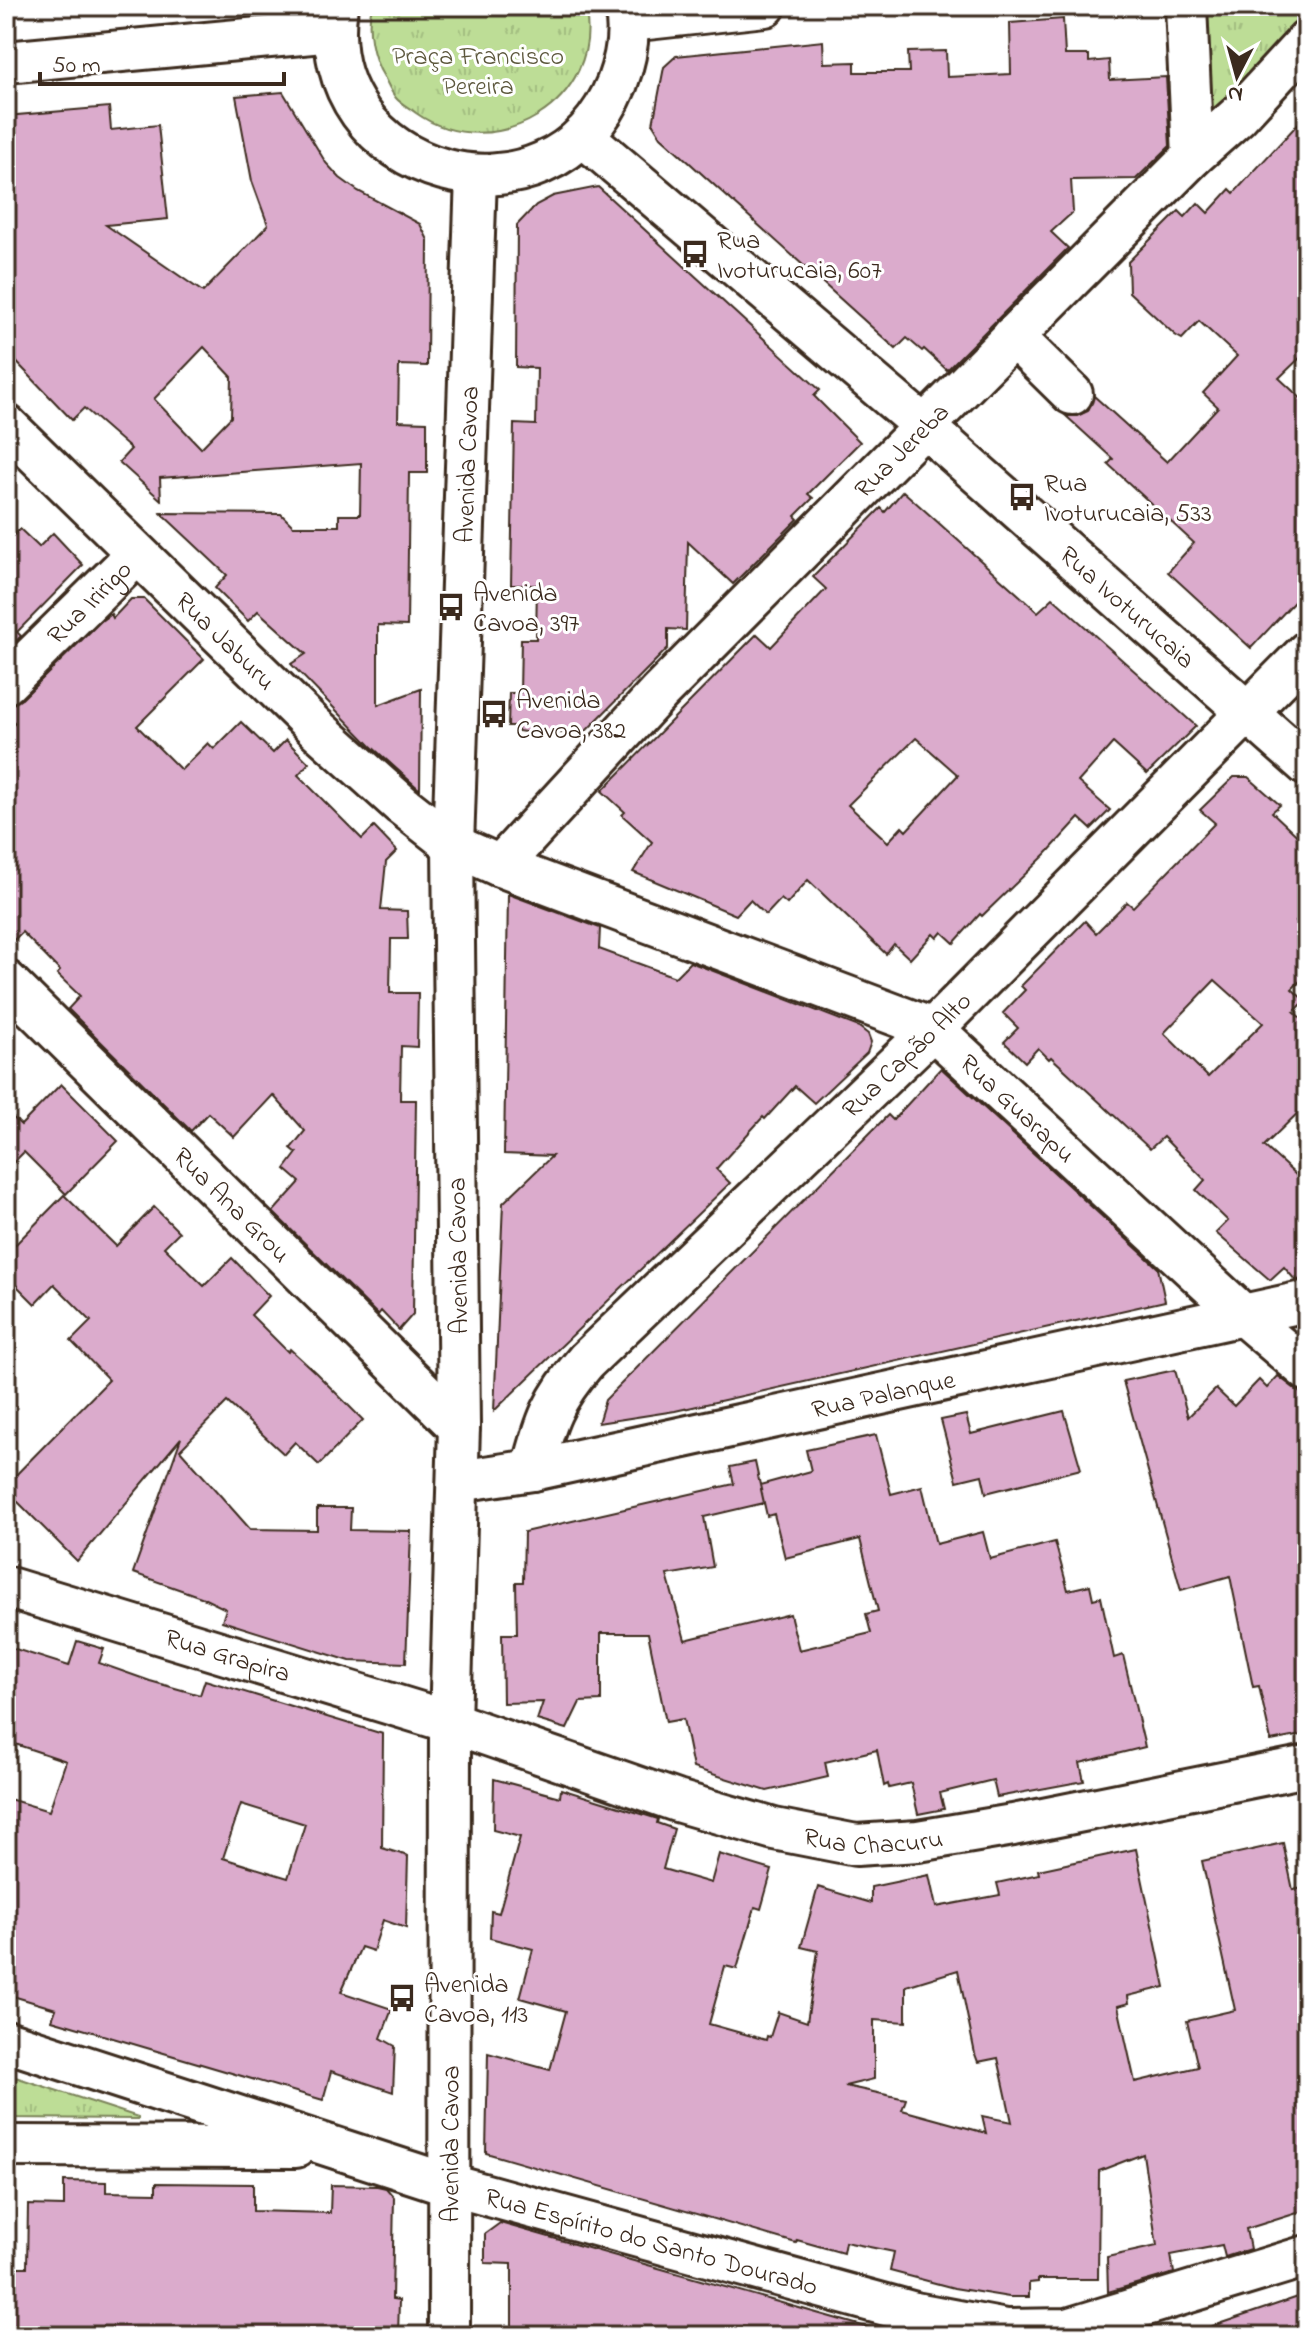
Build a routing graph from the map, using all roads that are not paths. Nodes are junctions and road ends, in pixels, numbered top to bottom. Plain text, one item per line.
1 (765, 6) edge
2 (1186, 6) edge
3 (627, 14) edge
4 (335, 19) edge
5 (238, 23) edge
6 (1307, 41) edge
7 (6, 62) edge
8 (583, 136) junction
9 (1193, 156) junction
10 (476, 176) junction
11 (1013, 336) junction
12 (1072, 394) dead end
13 (6, 425) edge
14 (924, 426) junction
15 (137, 554) junction
16 (1307, 652) edge
17 (6, 683) edge
18 (1247, 711) junction
19 (1307, 765) edge
20 (453, 845) junction
21 (500, 866) junction
22 (6, 981) edge
23 (933, 1029) junction
24 (1307, 1301) edge
25 (1244, 1316) junction
26 (1307, 1370) edge
27 (459, 1427) junction
28 (533, 1470) junction
29 (458, 1481) junction
30 (11, 1586) edge
31 (450, 1722) junction
32 (1307, 1766) edge
33 (6, 2041) edge
34 (6, 2146) edge
35 (332, 2147) junction
36 (450, 2185) junction
37 (1307, 2256) edge
38 (1068, 2333) edge
39 (449, 2336) edge

1 - 3 street
2 - 9 street
3 - 8 street
4 - 5 street
4 - 10 street
5 - 7 street
6 - 9 street, Rua Jereba
8 - 10 street
8 - 14 street, Rua Ivoturucaia
9 - 11 street, Rua Jereba
10 - 20 street, Avenida Cavoa
11 - 12 street
11 - 14 street, Rua Jereba
13 - 15 street, Rua Jaburu
14 - 18 street, Rua Ivoturucaia
14 - 21 street, Rua Jereba
15 - 17 street, Rua Iririgo
15 - 20 street, Rua Jaburu
16 - 18 street, Rua Capão Alto
18 - 19 street, Rua Ivoturucaia
18 - 23 street, Rua Capão Alto
20 - 21 street, Rua Guarapu
20 - 27 street, Avenida Cavoa
21 - 23 street, Rua Guarapu
22 - 27 street, Rua Ana Grou
23 - 25 street, Rua Guarapu
23 - 28 street, Rua Capão Alto
24 - 25 street, Rua Palanque
25 - 26 street, Rua Guarapu
25 - 28 street, Rua Palanque
27 - 29 street, Avenida Cavoa
28 - 29 street, Rua Palanque
29 - 31 street, Avenida Cavoa
30 - 31 street, Rua Grapira
31 - 32 street, Rua Chacuru
31 - 36 street, Avenida Cavoa
33 - 35 street, Rua Espírito do Santo Dourado
34 - 35 street
35 - 36 street, Rua Espírito do Santo Dourado
36 - 38 street, Rua Espírito do Santo Dourado
36 - 39 street, Avenida Cavoa
37 - 38 street, Rua Espírito do Santo Dourado

